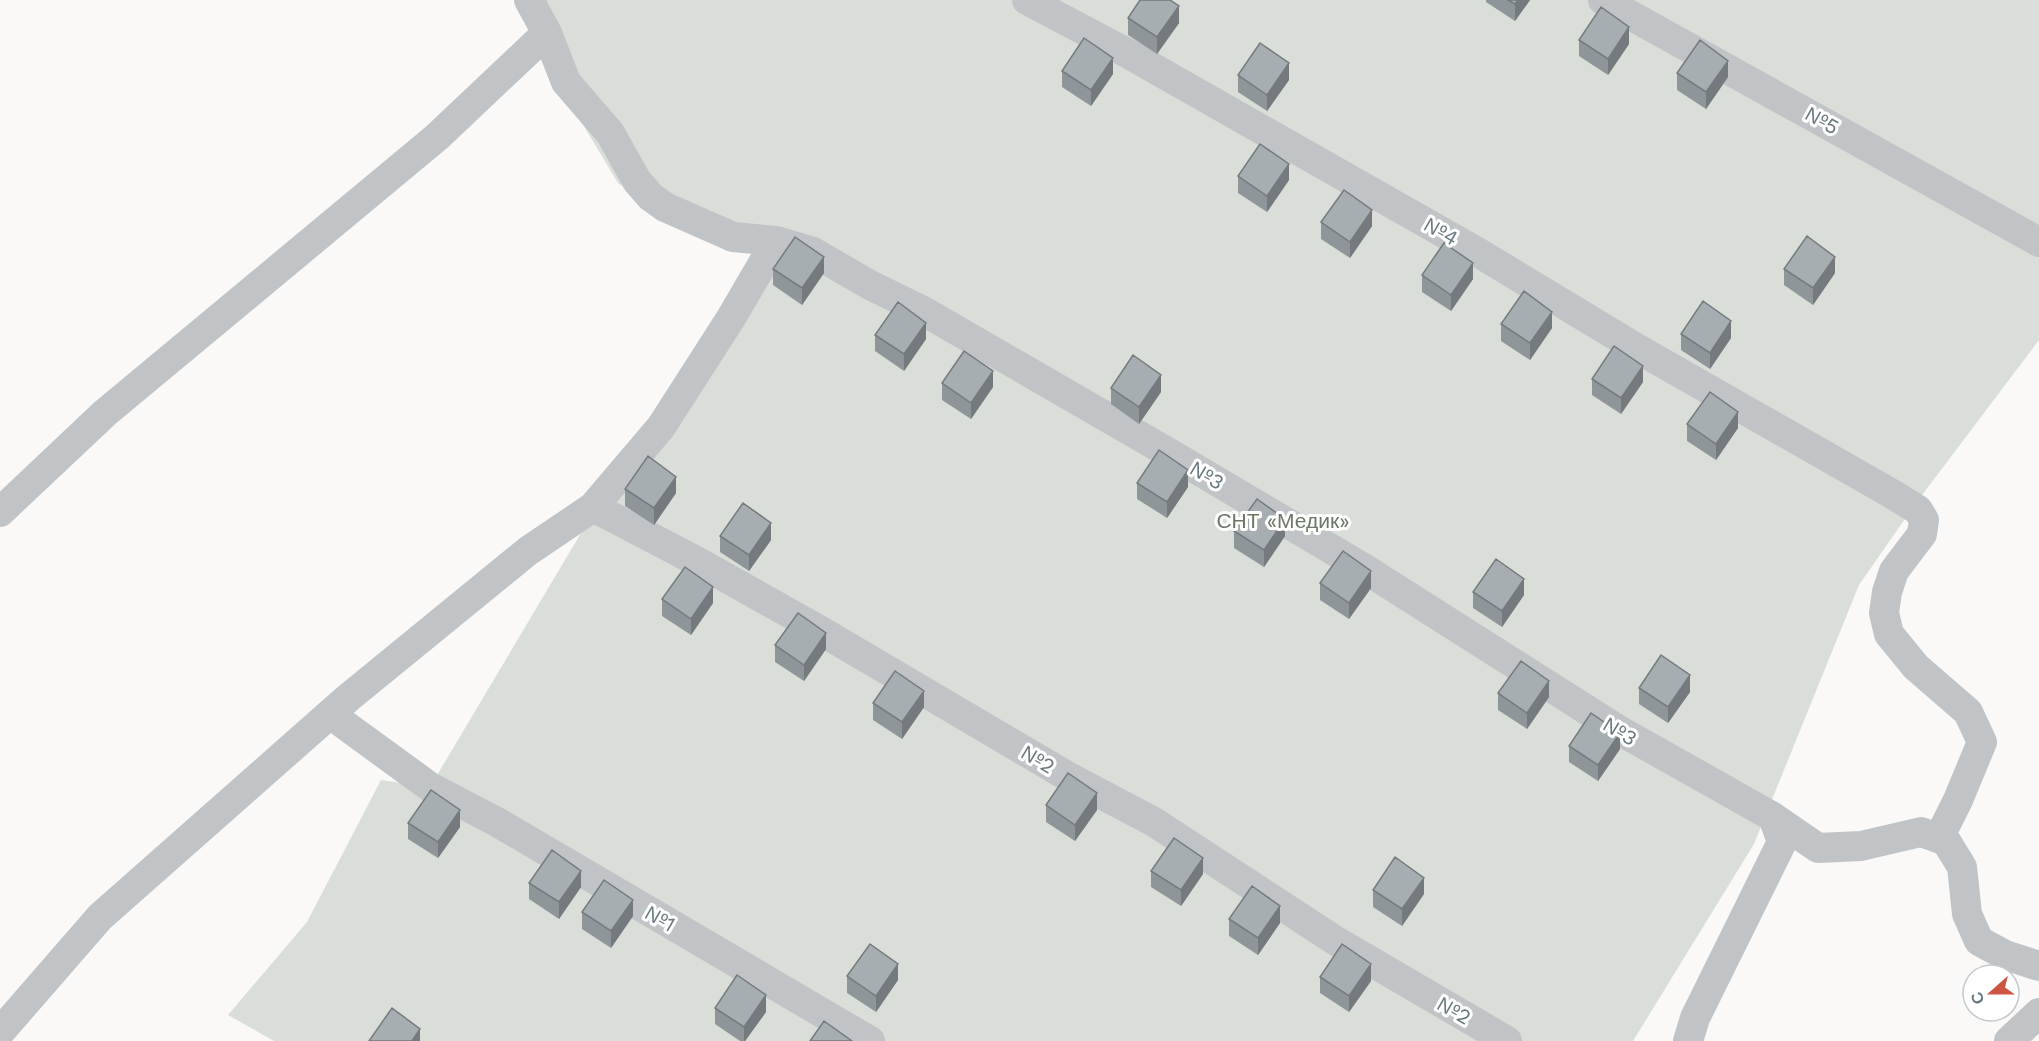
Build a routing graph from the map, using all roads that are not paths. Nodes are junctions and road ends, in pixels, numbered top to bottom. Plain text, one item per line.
1 (529, 0) edge
2 (1027, 0) edge
3 (1603, 0) edge
4 (547, 33) junction
5 (2039, 242) edge
6 (781, 243) junction
7 (593, 507) junction
8 (0, 512) edge
9 (330, 714) junction
10 (1773, 818) junction
11 (1939, 838) junction
12 (2039, 966) edge
13 (2039, 1013) edge
14 (0, 1032) edge
15 (870, 1041) edge
16 (1507, 1041) edge
17 (1688, 1041) edge
18 (2009, 1041) edge

1 - 4 street, №3
2 - 11 street, №4
3 - 5 street, №5
4 - 6 street, №3
4 - 8 street
6 - 7 street
6 - 10 street, №3
7 - 9 street
7 - 16 street, №2
9 - 14 street
9 - 15 street, №1
10 - 11 street, №3
10 - 17 street
11 - 12 street
13 - 18 street

